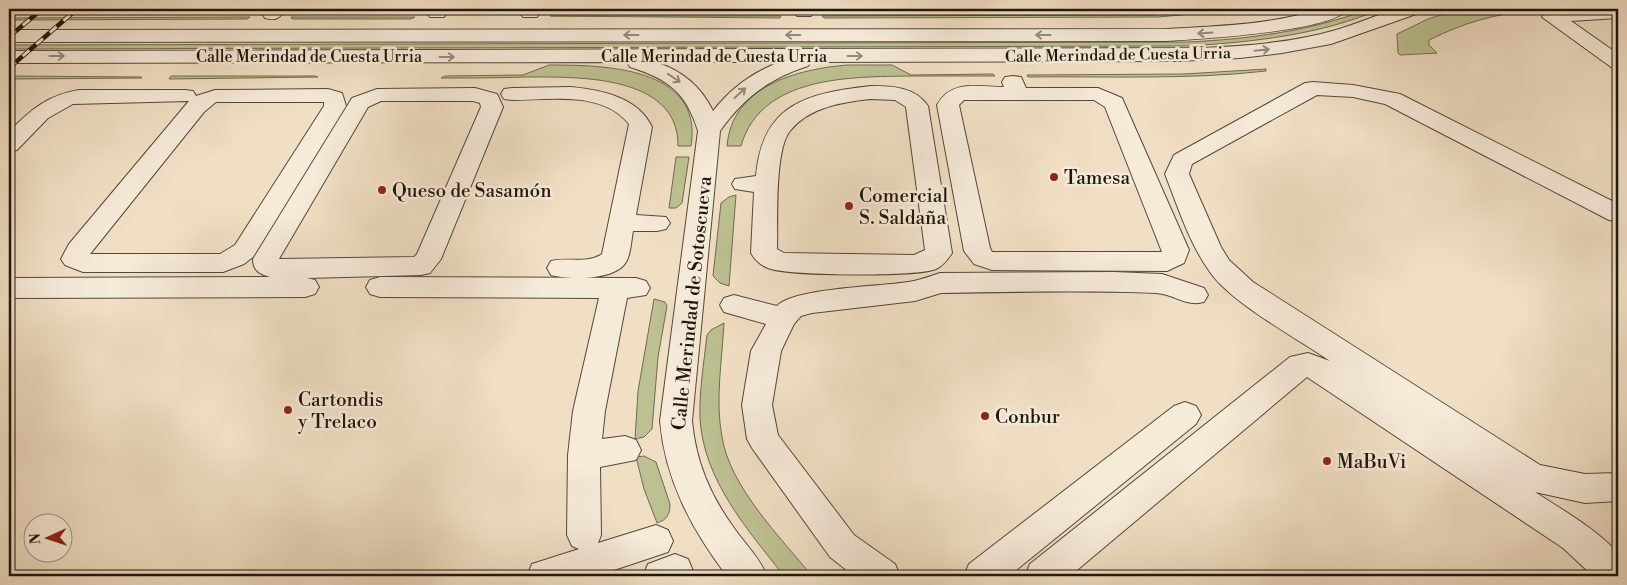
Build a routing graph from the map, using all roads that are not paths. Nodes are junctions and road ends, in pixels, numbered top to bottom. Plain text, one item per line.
1 (1338, 9) edge
2 (1412, 9) edge
3 (1618, 12) edge
4 (9, 36) edge
5 (826, 56) junction
6 (9, 57) edge
7 (595, 57) junction
8 (1618, 63) edge
9 (1294, 72) dead end
10 (1015, 88) joint
11 (1313, 88) junction
12 (331, 89) joint
13 (413, 89) joint
14 (512, 94) dead end
15 (185, 96) dead end
16 (710, 131) junction
17 (9, 145) edge
18 (755, 184) joint
19 (1618, 214) edge
20 (622, 223) junction
21 (657, 223) dead end
22 (443, 269) dead end
23 (9, 288) edge
24 (1194, 294) dead end
25 (734, 305) dead end
26 (783, 318) junction
27 (1185, 415) dead end
28 (625, 450) dead end
29 (584, 455) junction
30 (1618, 487) edge
31 (584, 534) dead end
32 (656, 540) dead end
33 (545, 576) edge
34 (749, 576) edge
35 (882, 576) edge
36 (982, 576) edge
37 (1043, 576) edge
38 (1616, 576) edge

1 -> 4 street, Calle Merindad de Cuesta Urria
5 -> 2 street, Calle Merindad de Cuesta Urria
3 - 8 street
5 - 7 street, Calle Merindad de Cuesta Urria
16 -> 5 street, Calle Merindad de Sotoscueva
6 -> 7 street, Calle Merindad de Cuesta Urria
7 -> 16 street, Calle Merindad de Sotoscueva
9 - 11 street
10 - 10 street
11 - 19 street
11 - 30 street
12 - 12 street
13 - 13 street
14 - 20 street
15 - 17 street
16 - 34 street, Calle Merindad de Sotoscueva
18 - 18 street
20 - 21 street
20 - 22 street
23 - 29 street
24 - 26 street
25 - 26 street
26 - 35 street
27 - 36 street
28 - 29 street
29 - 31 street
32 - 33 street
37 - 38 street

